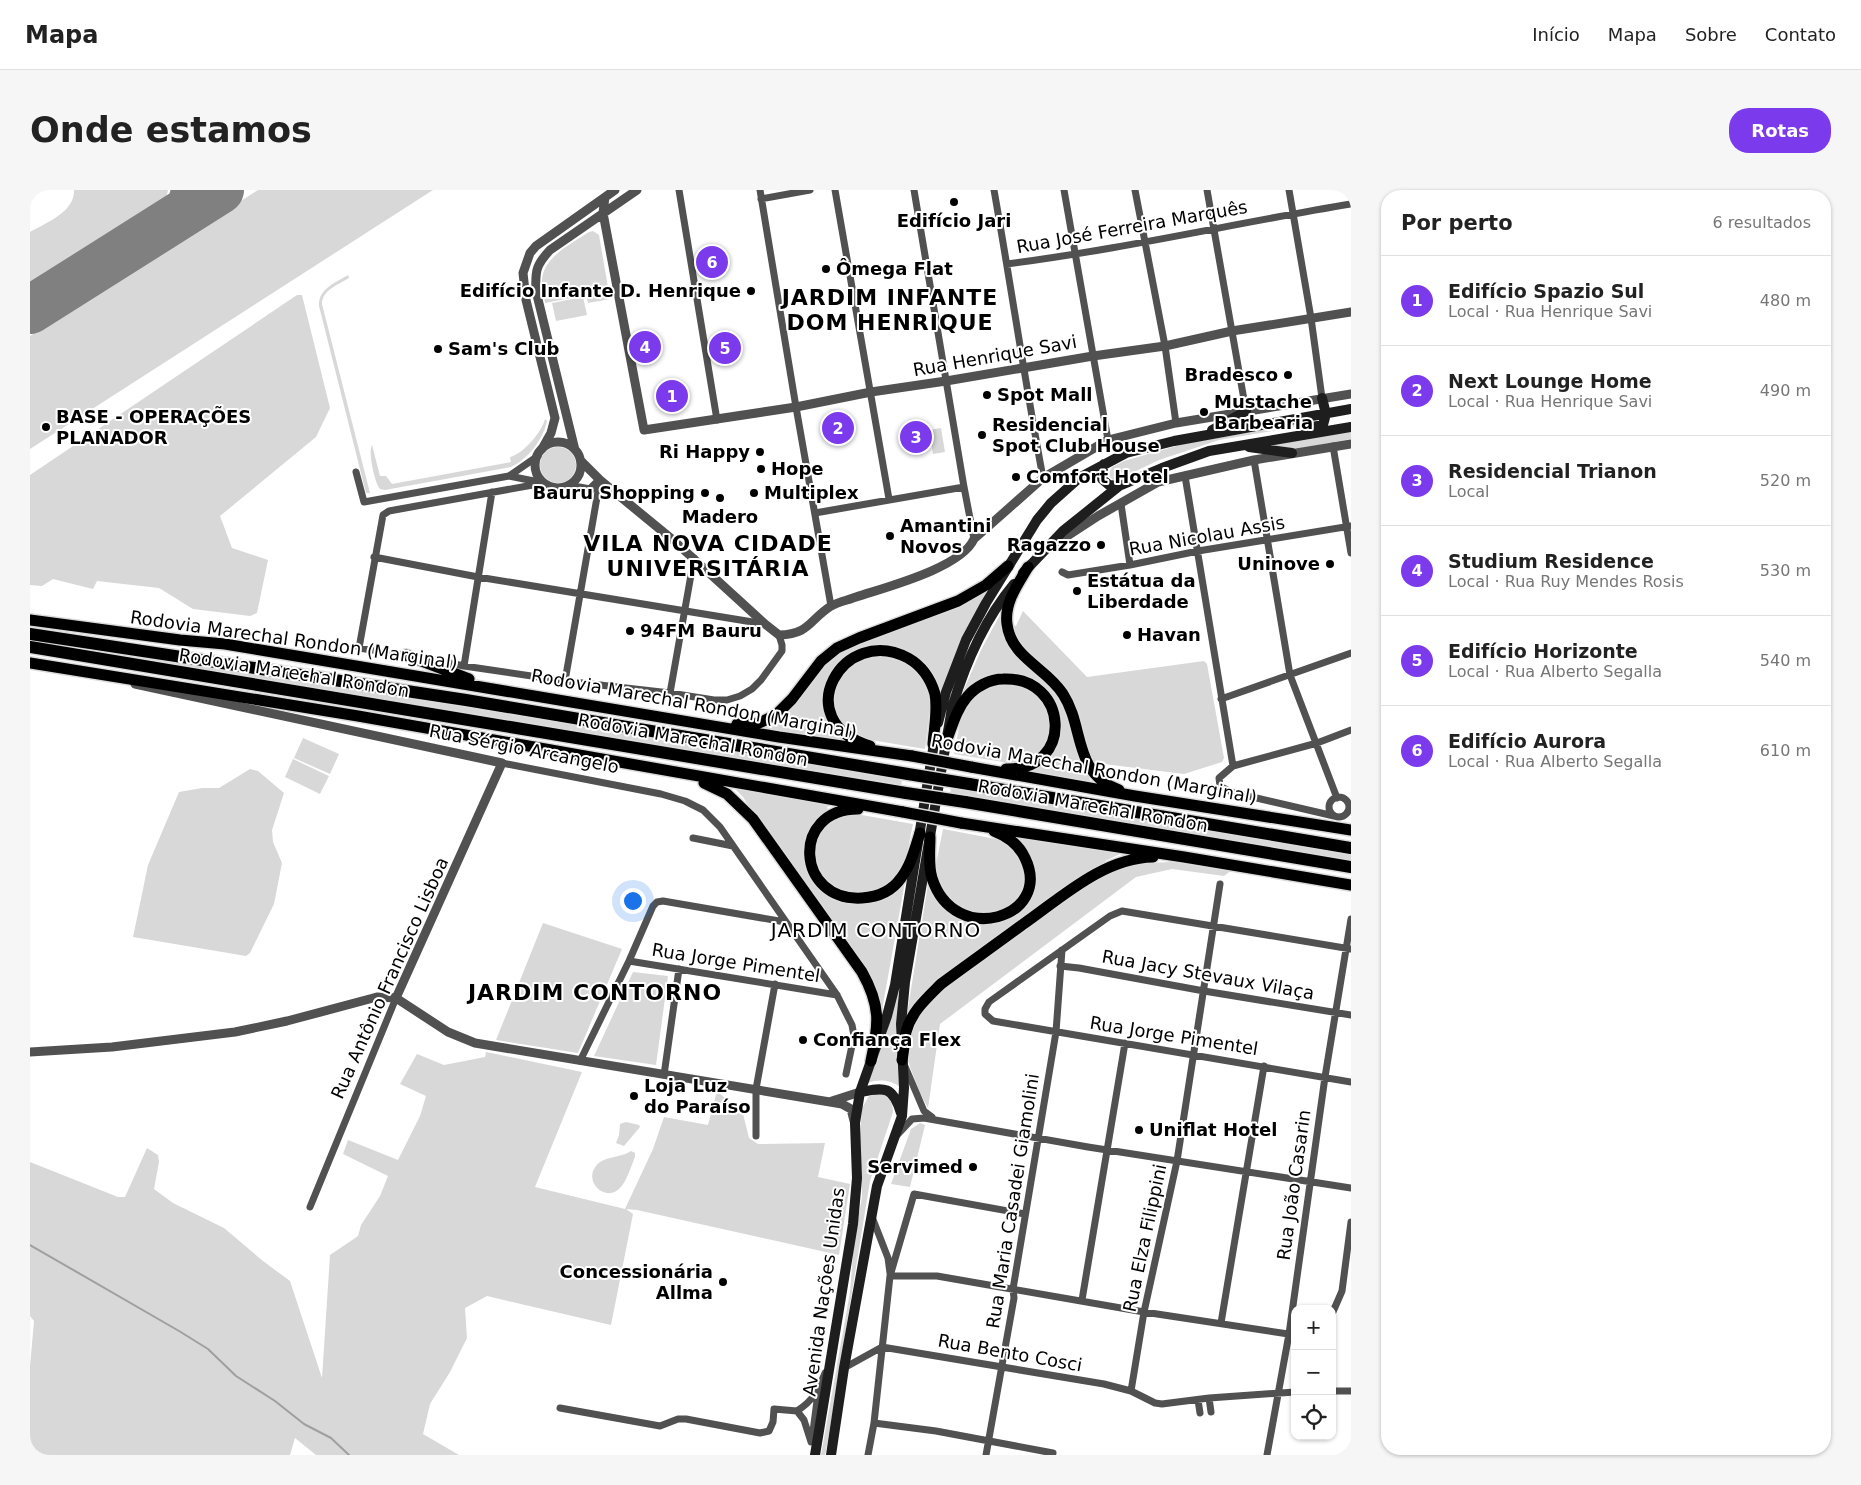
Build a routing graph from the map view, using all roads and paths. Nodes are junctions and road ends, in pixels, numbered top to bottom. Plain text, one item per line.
1 (616, 190) edge
2 (637, 190) edge
3 (679, 190) edge
4 (760, 190) edge
5 (810, 190) edge
6 (835, 190) edge
7 (914, 190) edge
8 (994, 190) edge
9 (1064, 190) edge
10 (1135, 190) edge
11 (1207, 190) edge
12 (1289, 190) edge
13 (605, 197) junction
14 (761, 199) junction
15 (1351, 204) edge
16 (603, 213) junction
17 (1293, 214) junction
18 (588, 222) junction
19 (1213, 228) junction
20 (606, 230) junction
21 (1146, 242) junction
22 (1075, 255) junction
23 (1007, 264) junction
24 (1351, 312) edge
25 (1311, 318) junction
26 (1232, 331) junction
27 (1165, 346) junction
28 (1093, 356) junction
29 (1023, 368) junction
30 (946, 381) junction
31 (871, 392) junction
32 (1351, 394) edge
33 (1322, 398) junction
34 (796, 407) junction
35 (1351, 409) edge
36 (1246, 411) junction
37 (1326, 414) junction
38 (718, 420) junction
39 (1176, 423) junction
40 (1351, 427) edge
41 (1204, 434) junction
42 (1283, 437) junction
43 (1108, 440) junction
44 (1351, 444) edge
45 (1241, 446) junction
46 (1333, 446) junction
47 (575, 450) junction
48 (540, 453) junction
49 (1292, 453) junction
50 (1254, 460) junction
51 (580, 461) junction
52 (1104, 464) junction
53 (356, 472) dead end
54 (509, 476) junction
55 (1185, 476) junction
56 (1043, 478) junction
57 (600, 480) junction
58 (544, 483) junction
59 (568, 486) junction
60 (964, 486) junction
61 (1119, 486) junction
62 (492, 492) junction
63 (889, 499) junction
64 (1121, 504) junction
65 (815, 512) junction
66 (1349, 527) edge
67 (974, 539) junction
68 (1267, 540) junction
69 (1198, 551) junction
70 (1351, 553) edge
71 (1039, 554) junction
72 (374, 558) junction
73 (694, 558) junction
74 (1130, 565) junction
75 (1008, 566) junction
76 (1028, 567) junction
77 (1065, 574) dead end
78 (478, 577) junction
79 (580, 594) junction
80 (831, 606) junction
81 (684, 611) junction
82 (30, 620) edge
83 (765, 624) junction
84 (30, 634) edge
85 (780, 635) junction
86 (30, 647) edge
87 (1351, 654) edge
88 (406, 655) junction
89 (30, 663) edge
90 (464, 666) junction
91 (1290, 675) junction
92 (105, 676) junction
93 (565, 681) junction
94 (494, 688) junction
95 (670, 693) junction
96 (1221, 699) junction
97 (700, 723) junction
98 (1351, 730) edge
99 (946, 742) junction
100 (1317, 743) junction
101 (933, 744) junction
102 (896, 754) junction
103 (502, 762) junction
104 (1233, 766) junction
105 (972, 767) junction
106 (676, 773) junction
107 (1135, 796) junction
108 (1337, 798) junction
109 (1329, 807) junction
110 (1350, 807) edge
111 (889, 810) junction
112 (1319, 812) junction
113 (1334, 816) junction
114 (1343, 817) junction
115 (1351, 818) edge
116 (966, 824) junction
117 (1351, 830) edge
118 (925, 835) junction
119 (693, 838) dead end
120 (733, 846) junction
121 (1351, 848) edge
122 (1184, 857) junction
123 (1351, 867) edge
124 (1220, 884) dead end
125 (1351, 885) edge
126 (1351, 919) edge
127 (785, 922) junction
128 (1214, 926) junction
129 (1349, 949) edge
130 (1062, 950) junction
131 (629, 961) junction
132 (1060, 966) junction
133 (679, 970) junction
134 (775, 984) junction
135 (371, 989) dead end
136 (1204, 991) junction
137 (837, 994) junction
138 (377, 997) junction
139 (396, 998) junction
140 (1336, 1012) junction
141 (1351, 1015) edge
142 (1056, 1032) junction
143 (1125, 1043) junction
144 (30, 1052) edge
145 (1194, 1055) junction
146 (902, 1060) junction
147 (580, 1061) junction
148 (871, 1062) junction
149 (1264, 1066) junction
150 (846, 1074) dead end
151 (664, 1075) junction
152 (1324, 1077) junction
153 (1351, 1082) edge
154 (756, 1089) junction
155 (860, 1092) junction
156 (829, 1102) junction
157 (902, 1116) junction
158 (939, 1121) junction
159 (855, 1123) junction
160 (756, 1136) dead end
161 (1037, 1138) junction
162 (893, 1140) junction
163 (1107, 1150) junction
164 (1177, 1161) junction
165 (1246, 1172) junction
166 (1309, 1182) junction
167 (1351, 1188) edge
168 (310, 1207) dead end
169 (1025, 1214) junction
170 (871, 1215) junction
171 (1351, 1222) edge
172 (890, 1276) junction
173 (1013, 1289) junction
174 (1342, 1291) junction
175 (1351, 1293) edge
176 (1082, 1300) junction
177 (1295, 1305) edge
178 (1336, 1305) edge
179 (1144, 1312) junction
180 (1221, 1323) junction
181 (1291, 1335) edge
182 (1291, 1339) edge
183 (882, 1347) junction
184 (832, 1356) junction
185 (1001, 1366) junction
186 (844, 1368) junction
187 (819, 1388) junction
188 (1131, 1391) junction
189 (1336, 1391) edge
190 (1351, 1391) edge
191 (1279, 1392) junction
192 (1291, 1392) edge
193 (1209, 1398) junction
194 (1198, 1400) junction
195 (560, 1408) dead end
196 (797, 1411) junction
197 (1211, 1412) dead end
198 (1200, 1413) dead end
199 (874, 1423) junction
200 (833, 1439) junction
201 (988, 1441) junction
202 (811, 1442) junction
203 (1053, 1453) dead end
204 (813, 1455) edge
205 (831, 1455) edge
206 (836, 1455) edge
207 (868, 1455) edge
208 (986, 1455) edge
209 (1267, 1455) edge

1 - 13 street
2 - 16 street
3 - 38 street
4 - 14 street
5 - 14 street
6 - 31 street
7 - 30 street
8 - 23 street
9 - 22 street
10 - 21 street
11 - 19 street
12 - 17 street
13 - 16 street
13 - 48 street
14 - 34 street
15 - 17 street, Rua José Ferreira Marquês
16 - 18 street
16 - 20 street
17 - 19 street, Rua José Ferreira Marquês
17 - 25 street
18 - 20 street
18 - 47 street
19 - 21 street, Rua José Ferreira Marquês
19 - 26 street
20 - 38 street, Rua Henrique Savi
21 - 22 street, Rua José Ferreira Marquês
21 - 27 street
22 - 23 street, Rua José Ferreira Marquês
22 - 28 street
23 - 29 street
24 - 25 street, Rua Henrique Savi
25 - 26 street, Rua Henrique Savi
25 - 33 street
26 - 27 street, Rua Henrique Savi
26 - 36 street
27 - 28 street, Rua Henrique Savi
27 - 39 street
28 - 29 street, Rua Henrique Savi
28 - 43 street
29 - 30 street, Rua Henrique Savi
29 - 56 street
30 - 31 street, Rua Henrique Savi
30 - 60 street
31 - 34 street, Rua Henrique Savi
31 - 63 street
32 - 33 street
33 - 36 street
33 - 37 main road
34 - 38 street, Rua Henrique Savi
34 - 65 street
35 - 37 main road, Avenida Nações Unidas
36 - 39 street
36 - 41 main road
37 - 41 main road, Avenida Nações Unidas
37 - 42 main road
39 - 43 street
40 - 42 main road, Avenida Nações Unidas
41 - 52 main road, Avenida Nações Unidas
42 - 45 main road, Avenida Nações Unidas
43 - 56 street
44 - 46 street, Avenida Nações Unidas
45 - 49 main road
45 - 61 main road, Avenida Nações Unidas
46 - 49 street, Avenida Nações Unidas
46 - 66 street
47 - 48 street
47 - 51 street
48 - 54 street
48 - 58 street
49 - 50 street, Avenida Nações Unidas
50 - 55 street, Avenida Nações Unidas
50 - 68 street
51 - 57 street
51 - 59 street
52 - 61 main road
52 - 75 main road, Avenida Nações Unidas
53 - 54 street
54 - 58 street
55 - 64 street, Avenida Nações Unidas
55 - 69 street
56 - 67 street
57 - 59 street
57 - 73 street
57 - 79 street
58 - 59 street
58 - 62 street
60 - 63 street
60 - 67 street
61 - 71 main road, Avenida Nações Unidas
62 - 72 street
62 - 78 street
63 - 65 street
64 - 71 street, Avenida Nações Unidas
64 - 74 street
65 - 80 street
66 - 68 street, Rua Nicolau Assis
66 - 70 street
67 - 80 street
68 - 69 street, Rua Nicolau Assis
68 - 91 street
69 - 74 street, Rua Nicolau Assis
69 - 96 street
71 - 76 main road, Avenida Nações Unidas
72 - 78 street
72 - 88 street
73 - 81 street
73 - 83 street
74 - 77 street, Rua Nicolau Assis
75 - 97 highway
75 - 101 main road, Avenida Nações Unidas
76 - 99 main road, Avenida Nações Unidas
76 - 107 highway
78 - 79 street
78 - 90 street
79 - 81 street
79 - 93 street
80 - 85 street
81 - 83 street
81 - 95 street
82 - 94 highway, Rodovia Marechal Rondon (Marginal)
83 - 85 street
84 - 121 highway, Rodovia Marechal Rondon, bridge
85 - 95 street
86 - 123 highway, Rodovia Marechal Rondon, bridge
87 - 91 street
88 - 90 street
88 - 94 highway
89 - 92 highway, Rua Sérgio Arcangelo
90 - 93 street
91 - 96 street
91 - 100 street
92 - 103 street, Rua Sérgio Arcangelo
92 - 106 highway
93 - 95 street
94 - 97 highway, Rodovia Marechal Rondon (Marginal)
96 - 104 street
97 - 102 highway, Rodovia Marechal Rondon (Marginal)
98 - 100 street
99 - 105 highway
99 - 118 main road, Avenida Nações Unidas
100 - 104 street
100 - 108 street
101 - 102 highway
101 - 118 main road, Avenida Nações Unidas
102 - 105 highway, Rodovia Marechal Rondon (Marginal), bridge
103 - 120 street, Rua Sérgio Arcangelo
103 - 139 street, Rua Antônio Francisco Lisboa
104 - 112 street
105 - 107 highway, Rodovia Marechal Rondon (Marginal)
106 - 111 highway
106 - 148 highway
107 - 117 highway, Rodovia Marechal Rondon (Marginal)
108 - 109 street
108 - 110 street
109 - 112 street
109 - 113 street
110 - 114 street
111 - 116 highway, bridge
111 - 118 highway
112 - 113 street
113 - 114 street
114 - 115 street
116 - 118 highway
116 - 122 highway
118 - 146 main road, Avenida Nações Unidas
118 - 148 main road, Avenida Nações Unidas
119 - 120 street
120 - 127 street, Rua Sérgio Arcangelo
122 - 125 highway
122 - 146 highway
124 - 128 street, Rua Elza Filippini
126 - 129 street, Rua João Casarin
127 - 131 street
127 - 137 street, Rua Sérgio Arcangelo
128 - 129 street
128 - 130 street
128 - 136 street, Rua Elza Filippini
129 - 140 street, Rua João Casarin
130 - 132 street, Rua Maria Casadei Giamolini
130 - 142 street, Rua Jorge Pimentel
131 - 133 street, Rua Jorge Pimentel
131 - 147 street
132 - 136 street, Rua Jacy Stevaux Vilaça
132 - 142 street, Rua Maria Casadei Giamolini
133 - 134 street, Rua Jorge Pimentel
133 - 151 street
134 - 137 street, Rua Jorge Pimentel
134 - 154 street
135 - 138 street
136 - 140 street, Rua Jacy Stevaux Vilaça
136 - 145 street, Rua Elza Filippini
137 - 150 street, Rua Sérgio Arcangelo
138 - 139 street
138 - 144 street
139 - 147 street
139 - 168 street, Rua Antônio Francisco Lisboa
140 - 141 street, Rua Jacy Stevaux Vilaça
140 - 152 street, Rua João Casarin
142 - 143 street, Rua Jorge Pimentel
142 - 161 street, Rua Maria Casadei Giamolini
143 - 145 street, Rua Jorge Pimentel
143 - 163 street
145 - 149 street, Rua Jorge Pimentel
145 - 164 street, Rua Elza Filippini
146 - 157 main road, Avenida Nações Unidas
146 - 158 street
147 - 151 street
148 - 155 main road, Avenida Nações Unidas
149 - 152 street, Rua Jorge Pimentel
149 - 165 street
151 - 154 street
152 - 153 street, Rua Jorge Pimentel
152 - 166 street, Rua João Casarin
154 - 156 street
154 - 160 street
155 - 156 street
155 - 157 main road
155 - 159 main road, Avenida Nações Unidas
156 - 159 street
157 - 162 main road, Avenida Nações Unidas
158 - 161 street
158 - 162 street
159 - 184 main road, Avenida Nações Unidas
161 - 163 street
161 - 169 street, Rua Maria Casadei Giamolini
162 - 170 main road, Avenida Nações Unidas
163 - 164 street
163 - 176 street
164 - 165 street
164 - 179 street, Rua Elza Filippini
165 - 166 street
165 - 180 street
166 - 167 street
166 - 177 street, Rua João Casarin
169 - 172 street
169 - 173 street, Rua Maria Casadei Giamolini
170 - 172 street
170 - 186 main road, Avenida Nações Unidas
171 - 174 street
172 - 173 street
172 - 183 street
173 - 176 street
173 - 185 street, Rua Maria Casadei Giamolini
174 - 175 street
174 - 178 street
176 - 179 street
179 - 180 street
179 - 188 street, Rua Elza Filippini
180 - 181 street
182 - 191 street, Rua João Casarin
183 - 185 street, Rua Bento Cosci
183 - 186 street
183 - 199 street
184 - 187 street
184 - 204 main road, Avenida Nações Unidas
185 - 188 street, Rua Bento Cosci
185 - 201 street, Rua Maria Casadei Giamolini
186 - 200 main road, Avenida Nações Unidas
187 - 196 street
187 - 202 street
188 - 194 street, Rua Bento Cosci
189 - 190 street
191 - 192 street, Rua Bento Cosci
191 - 193 street, Rua Bento Cosci
191 - 209 street, Rua João Casarin
193 - 194 street, Rua Bento Cosci
193 - 197 street
194 - 198 street
195 - 196 street
196 - 202 street
199 - 201 street
199 - 207 street
200 - 205 main road, Avenida Nações Unidas
200 - 206 main road
201 - 203 street
201 - 208 street, Rua Maria Casadei Giamolini
202 - 204 street

